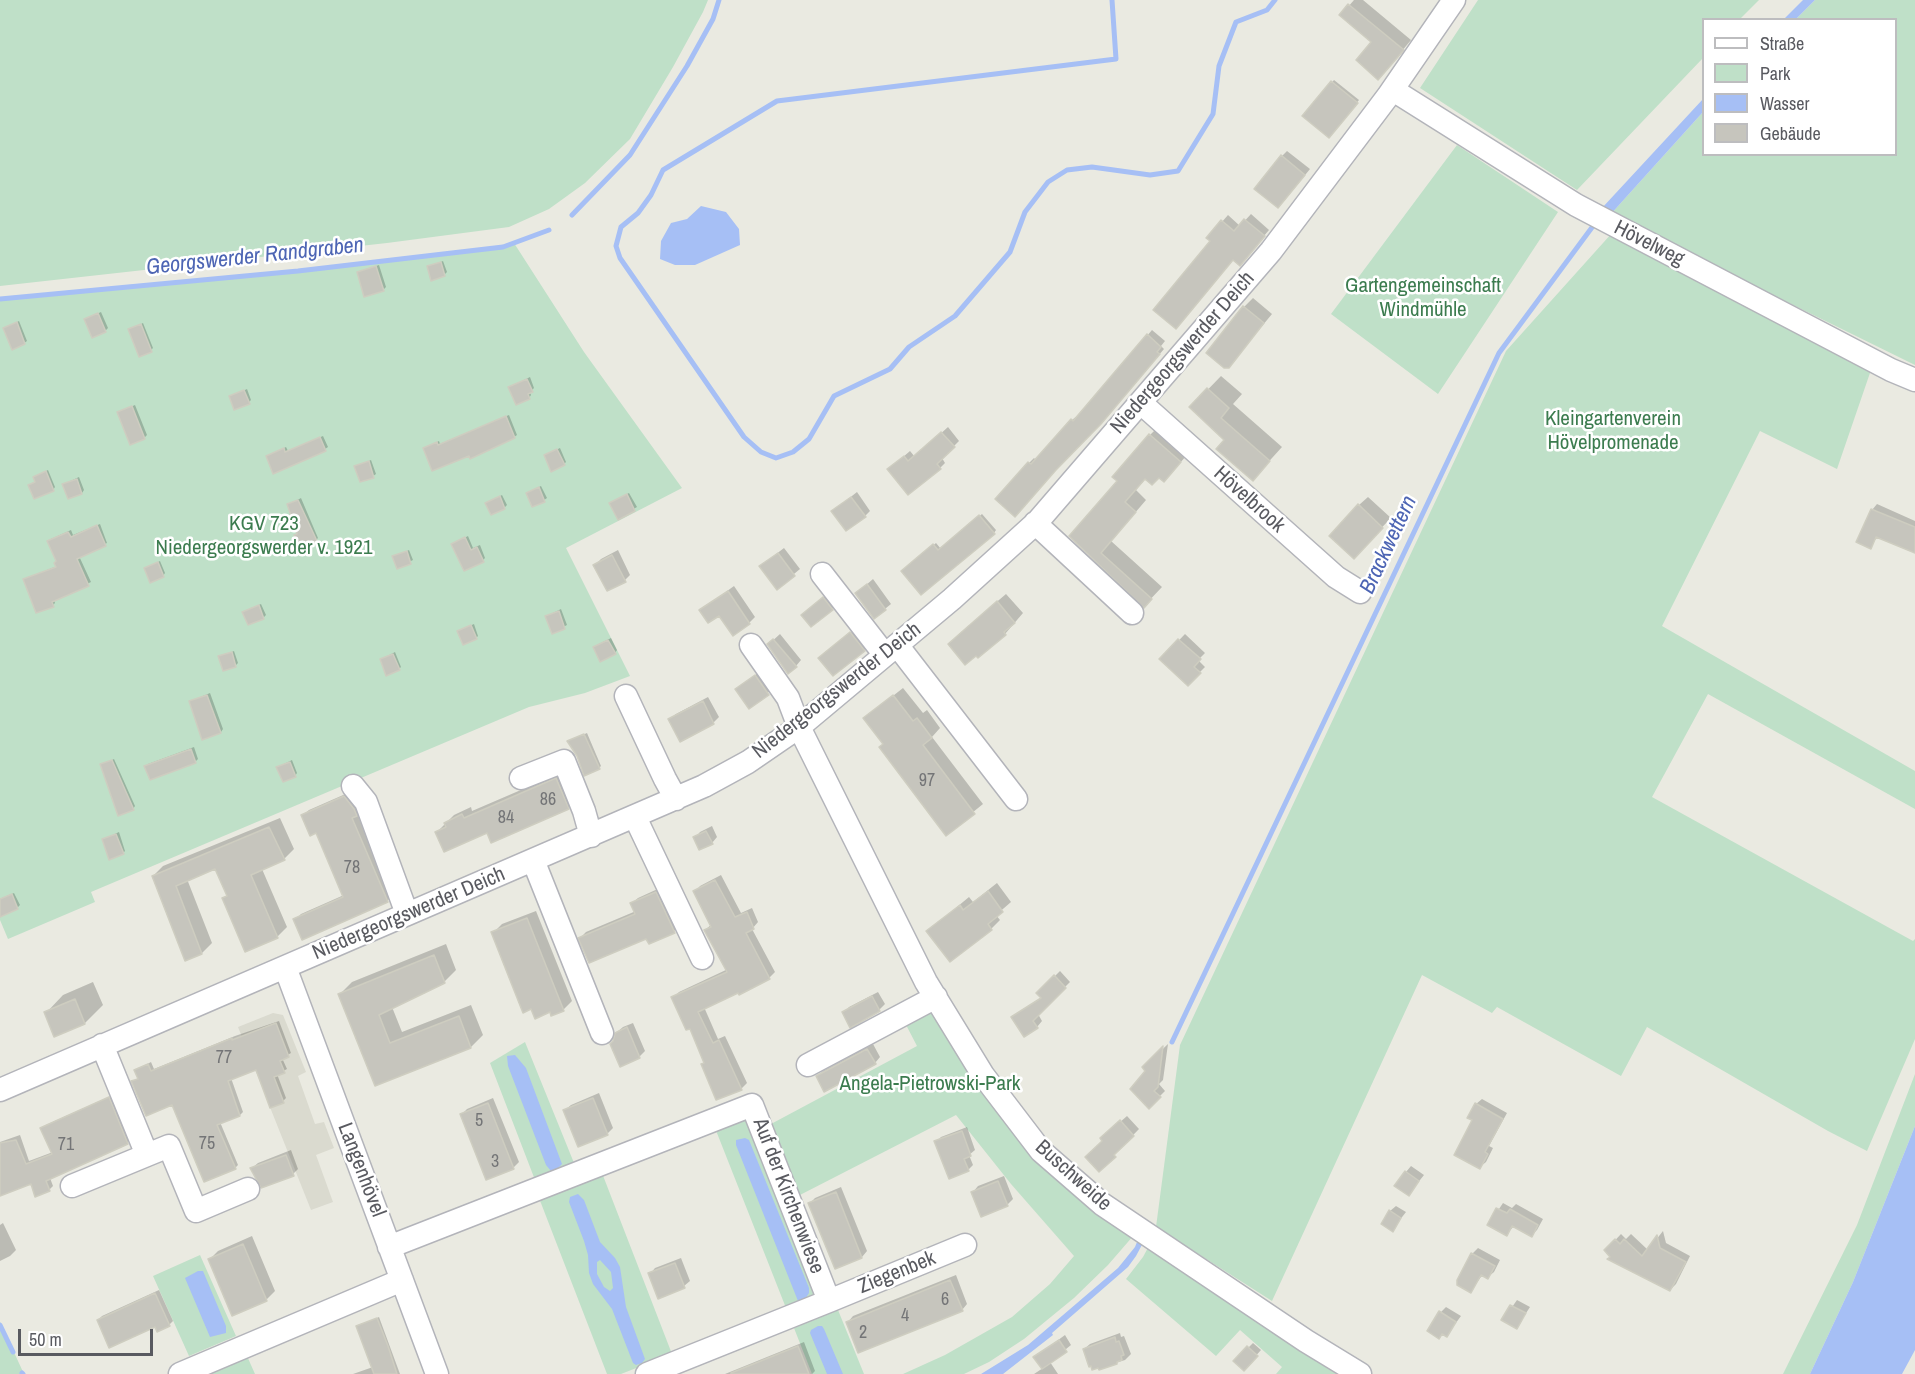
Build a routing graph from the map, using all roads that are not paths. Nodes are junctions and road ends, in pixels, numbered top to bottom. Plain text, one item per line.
1 (1454, 0) edge
2 (1393, 90) junction
3 (1915, 380) edge
4 (1141, 403) junction
5 (1035, 523) junction
6 (822, 574) dead end
7 (1360, 592) dead end
8 (1132, 613) dead end
9 (751, 645) dead end
10 (891, 650) junction
11 (626, 696) dead end
12 (799, 727) junction
13 (521, 778) dead end
14 (353, 786) dead end
15 (676, 799) junction
16 (1016, 799) dead end
17 (635, 817) junction
18 (591, 836) junction
19 (534, 860) junction
20 (407, 914) junction
21 (702, 958) dead end
22 (285, 966) junction
23 (936, 997) junction
24 (602, 1033) dead end
25 (102, 1045) junction
26 (808, 1065) dead end
27 (0, 1090) edge
28 (147, 1155) junction
29 (72, 1186) dead end
30 (248, 1188) dead end
31 (966, 1245) dead end
32 (389, 1246) junction
33 (402, 1280) junction
34 (829, 1301) junction
35 (180, 1374) edge
36 (437, 1374) edge
37 (647, 1374) edge
38 (1360, 1374) edge

1 - 2 street, Niedergeorgswerder Deich
2 - 3 street, Hövelweg
2 - 4 street, Niedergeorgswerder Deich
4 - 5 street, Niedergeorgswerder Deich
4 - 7 street, Hövelbrook
5 - 8 street
5 - 10 street, Niedergeorgswerder Deich
6 - 10 street
9 - 12 street, Buschweide
10 - 12 street, Niedergeorgswerder Deich
10 - 16 street
11 - 15 street
12 - 15 street, Niedergeorgswerder Deich
12 - 23 street, Buschweide
13 - 18 street
14 - 20 street
15 - 17 street, Niedergeorgswerder Deich
17 - 18 street, Niedergeorgswerder Deich
17 - 21 street
18 - 19 street, Niedergeorgswerder Deich
19 - 20 street, Niedergeorgswerder Deich
19 - 24 street
20 - 22 street, Niedergeorgswerder Deich
22 - 25 street, Niedergeorgswerder Deich
22 - 32 street, Langenhövel
23 - 26 street
23 - 38 street, Buschweide
25 - 27 street, Niedergeorgswerder Deich
25 - 28 street
28 - 29 street
28 - 30 street
31 - 34 street, Ziegenbek
32 - 33 street, Langenhövel
32 - 34 street, Auf der Kirchenwiese
33 - 35 street
33 - 36 street, Langenhövel
34 - 37 street, Auf der Kirchenwiese

